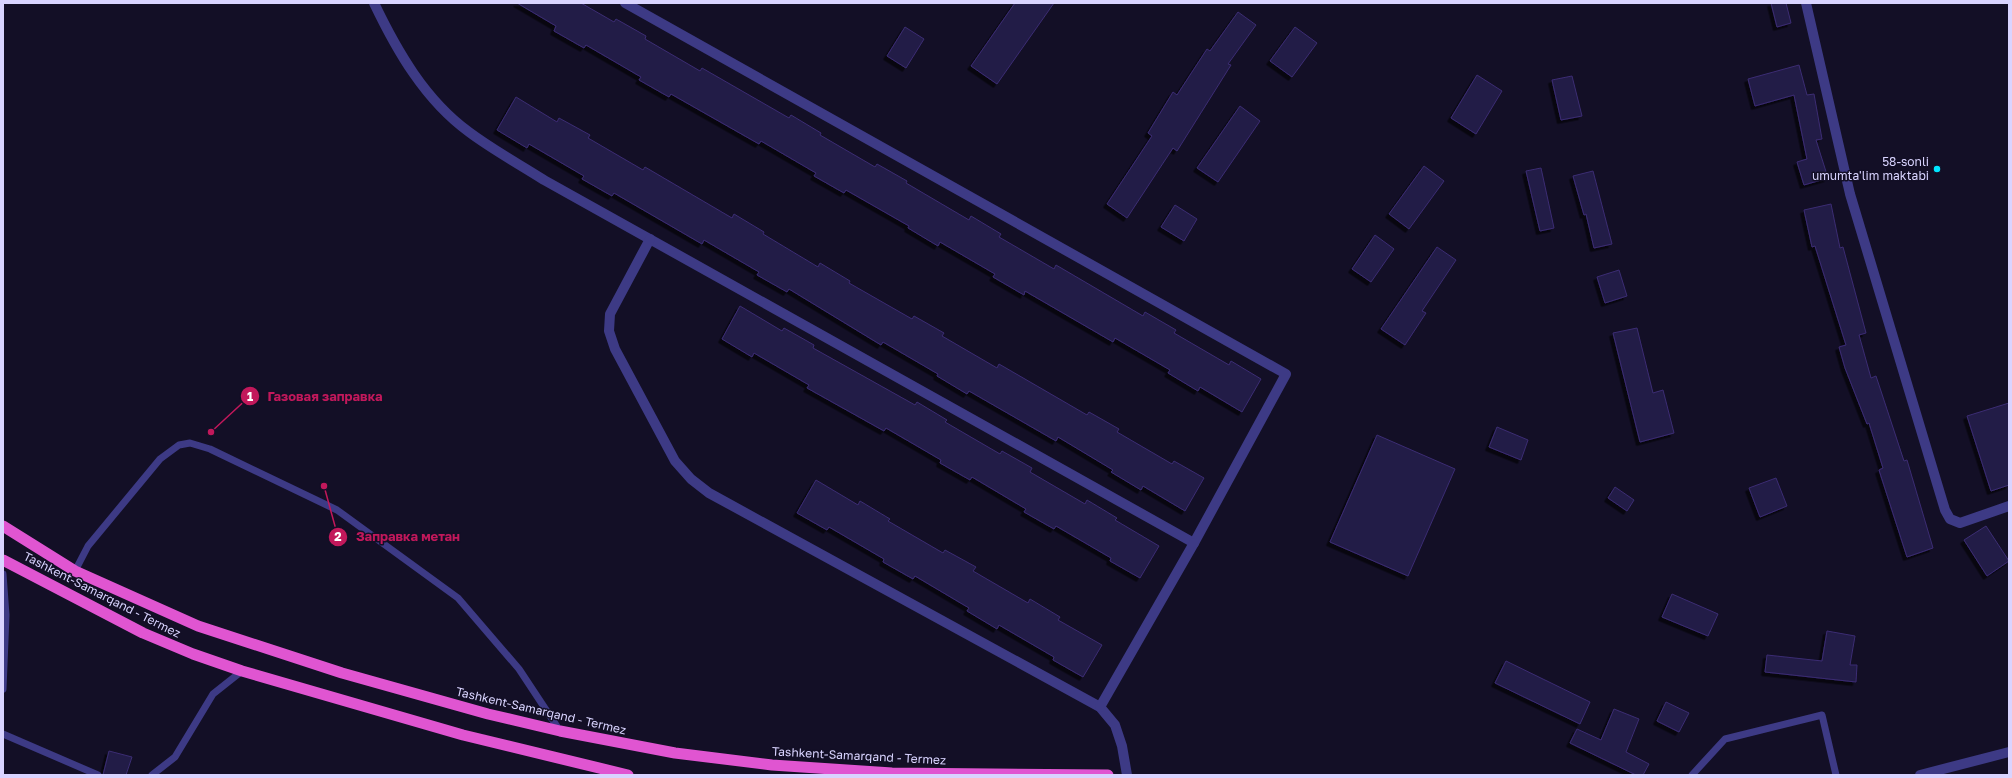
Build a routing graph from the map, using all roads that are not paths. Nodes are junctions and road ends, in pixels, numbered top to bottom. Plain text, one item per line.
1 (374, 3) edge
2 (625, 3) edge
3 (1806, 3) edge
4 (650, 240) junction
5 (2009, 506) edge
6 (3, 526) edge
7 (1194, 543) junction
8 (3, 560) edge
9 (75, 571) junction
10 (3, 574) edge
11 (242, 671) junction
12 (3, 689) edge
13 (1100, 707) junction
14 (560, 731) junction
15 (3, 734) edge
16 (2009, 752) edge
17 (98, 775) edge
18 (152, 775) edge
19 (628, 775) edge
20 (957, 775) edge
21 (1108, 775) edge
22 (1127, 775) edge
23 (1692, 775) edge
24 (1836, 775) edge
25 (1920, 775) edge

1 - 4 street
2 - 7 street
3 - 5 street
4 - 7 street
4 - 13 street
6 - 9 highway, Tashkent-Samarqand - Termez
7 - 13 street
8 - 11 highway, Tashkent-Samarqand - Termez
9 - 14 highway, Tashkent-Samarqand - Termez
9 - 14 lane
10 - 12 lane
11 - 18 lane
11 - 19 highway, Tashkent-Samarqand - Termez
13 - 22 street
14 - 20 highway, Tashkent-Samarqand - Termez
15 - 17 lane
16 - 25 street
20 - 21 highway, Tashkent-Samarqand - Termez
23 - 24 lane

